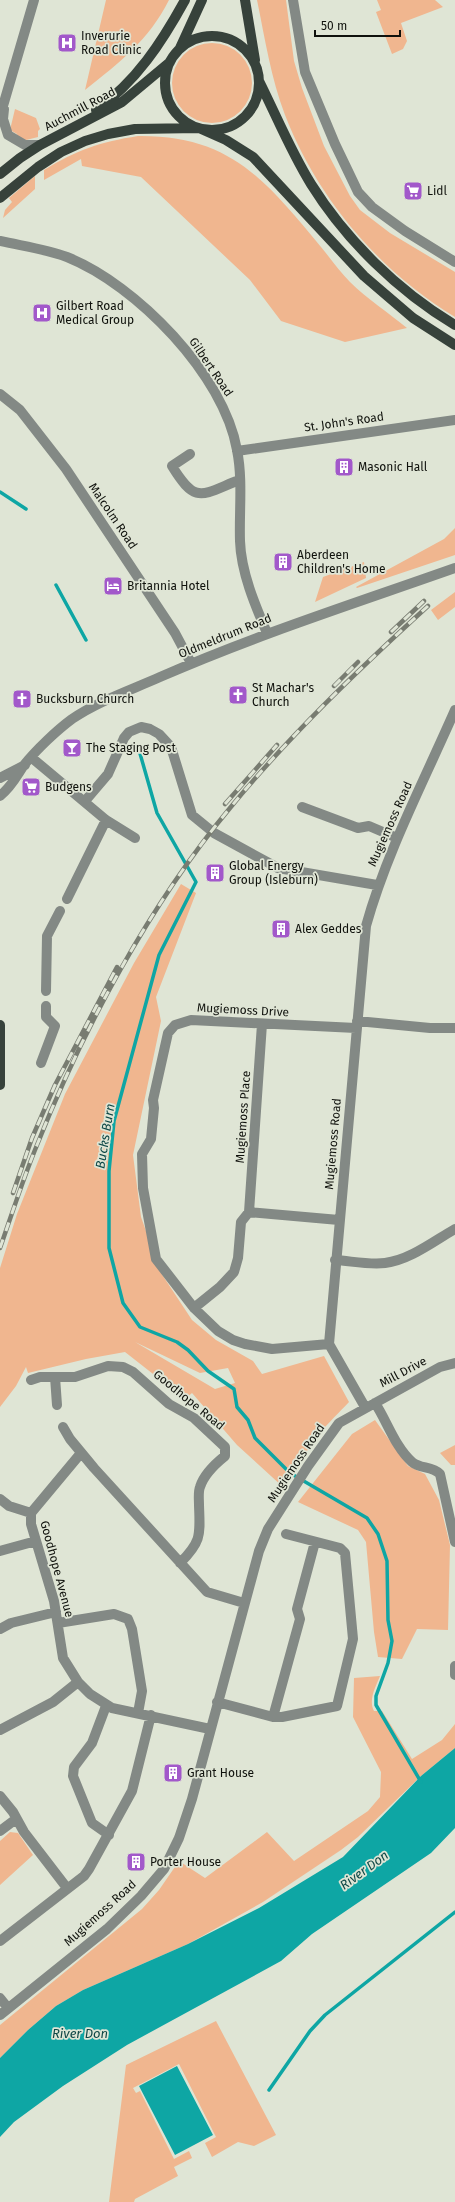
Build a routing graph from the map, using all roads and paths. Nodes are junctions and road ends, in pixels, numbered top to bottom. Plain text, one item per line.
1 (34, 0) edge
2 (185, 0) edge
3 (202, 0) edge
4 (245, 0) edge
5 (293, 0) edge
6 (180, 49) junction
7 (170, 62) junction
8 (256, 64) junction
9 (259, 81) junction
10 (2, 111) edge
11 (199, 128) junction
12 (63, 132) junction
13 (40, 145) junction
14 (0, 174) edge
15 (0, 198) edge
16 (5, 242) edge
17 (455, 262) edge
18 (455, 325) edge
19 (455, 344) edge
20 (0, 394) edge
21 (455, 420) edge
22 (237, 450) junction
23 (190, 454) dead end
24 (239, 480) junction
25 (454, 569) edge
26 (267, 633) junction
27 (191, 663) junction
28 (455, 710) edge
29 (28, 761) junction
30 (1, 777) edge
31 (0, 796) edge
32 (85, 801) junction
33 (302, 807) dead end
34 (106, 820) junction
35 (135, 838) dead end
36 (397, 838) junction
37 (377, 885) junction
38 (66, 899) dead end
39 (60, 911) dead end
40 (46, 991) dead end
41 (46, 1006) dead end
42 (262, 1024) junction
43 (356, 1024) junction
44 (0, 1025) edge
45 (455, 1028) edge
46 (1, 1044) edge
47 (41, 1062) dead end
48 (0, 1085) edge
49 (249, 1212) junction
50 (339, 1220) junction
51 (455, 1229) edge
52 (335, 1260) junction
53 (194, 1308) junction
54 (329, 1344) junction
55 (455, 1363) edge
56 (55, 1377) junction
57 (31, 1380) dead end
58 (375, 1402) junction
59 (57, 1405) dead end
60 (365, 1407) junction
61 (62, 1427) dead end
62 (82, 1453) junction
63 (0, 1499) edge
64 (31, 1513) junction
65 (286, 1534) dead end
66 (36, 1541) junction
67 (315, 1542) junction
68 (455, 1542) edge
69 (0, 1551) edge
70 (180, 1563) junction
71 (244, 1602) junction
72 (56, 1612) junction
73 (58, 1623) junction
74 (0, 1629) edge
75 (455, 1666) edge
76 (455, 1675) edge
77 (78, 1682) junction
78 (217, 1702) junction
79 (106, 1706) junction
80 (138, 1713) junction
81 (151, 1715) junction
82 (273, 1717) junction
83 (0, 1730) edge
84 (210, 1730) junction
85 (0, 1796) edge
86 (16, 1819) junction
87 (0, 1831) edge
88 (109, 1835) junction
89 (67, 1888) junction
90 (0, 1941) edge
91 (0, 1998) edge
92 (8, 2008) junction
93 (0, 2015) edge

1 - 10 street
2 - 12 main road
3 - 6 main road
4 - 8 main road
5 - 17 street
6 - 7 main road
6 - 8 main road
7 - 11 main road
7 - 12 main road, Auchmill Road
8 - 9 main road
9 - 11 main road
9 - 18 main road
10 - 13 street
11 - 15 main road
11 - 19 main road
12 - 13 main road, Auchmill Road
13 - 14 main road, Auchmill Road
16 - 22 street, Gilbert Road
20 - 27 street, Malcolm Road
21 - 22 street, St. John's Road
22 - 24 street, Gilbert Road
23 - 24 street
24 - 26 street, Gilbert Road
25 - 26 street, Oldmeldrum Road
26 - 27 street, Oldmeldrum Road
27 - 29 street, Oldmeldrum Road
28 - 36 street, Mugiemoss Road
29 - 30 street, Oldmeldrum Road
29 - 31 street, Oldmeldrum Road
29 - 32 street
32 - 34 street
32 - 37 street
33 - 36 street
34 - 35 street
34 - 38 street
36 - 37 street, Mugiemoss Road
37 - 43 street, Mugiemoss Road
39 - 40 street
41 - 47 street
42 - 43 street, Mugiemoss Drive
42 - 49 street, Mugiemoss Place
42 - 53 street, Mugiemoss Drive
43 - 45 street, Mugiemoss Drive
43 - 50 street, Mugiemoss Road
44 - 46 main road
46 - 48 main road
49 - 50 street
49 - 53 street, Mugiemoss Place
50 - 52 street, Mugiemoss Road
51 - 52 street
52 - 54 street, Mugiemoss Road
53 - 54 street, Mugiemoss Drive
54 - 60 street
55 - 58 street, Mill Drive
56 - 57 street, Goodhope Road
56 - 59 street
56 - 70 street, Goodhope Road
58 - 60 street, Mill Drive
58 - 68 street
60 - 71 street, Mugiemoss Road
61 - 62 street
62 - 64 street, Goodhope Avenue
62 - 70 street
63 - 64 street
64 - 66 street, Goodhope Avenue
65 - 67 street
66 - 69 street
66 - 72 street, Goodhope Avenue
67 - 82 street
67 - 82 street
70 - 71 street
71 - 78 street, Mugiemoss Road
72 - 73 street, Goodhope Avenue
72 - 74 street
73 - 77 street, Goodhope Avenue
73 - 80 street
75 - 76 street
77 - 79 street, Goodhope Avenue
77 - 83 street
78 - 82 street
78 - 84 street, Mugiemoss Road
79 - 80 street, Goodhope Avenue
79 - 88 street
80 - 81 street, Goodhope Avenue
81 - 84 street, Goodhope Avenue
81 - 88 street
84 - 92 street, Mugiemoss Road
85 - 86 street
86 - 87 street
86 - 89 street
88 - 89 street
89 - 90 street
91 - 92 street
92 - 93 street, Mugiemoss Road

